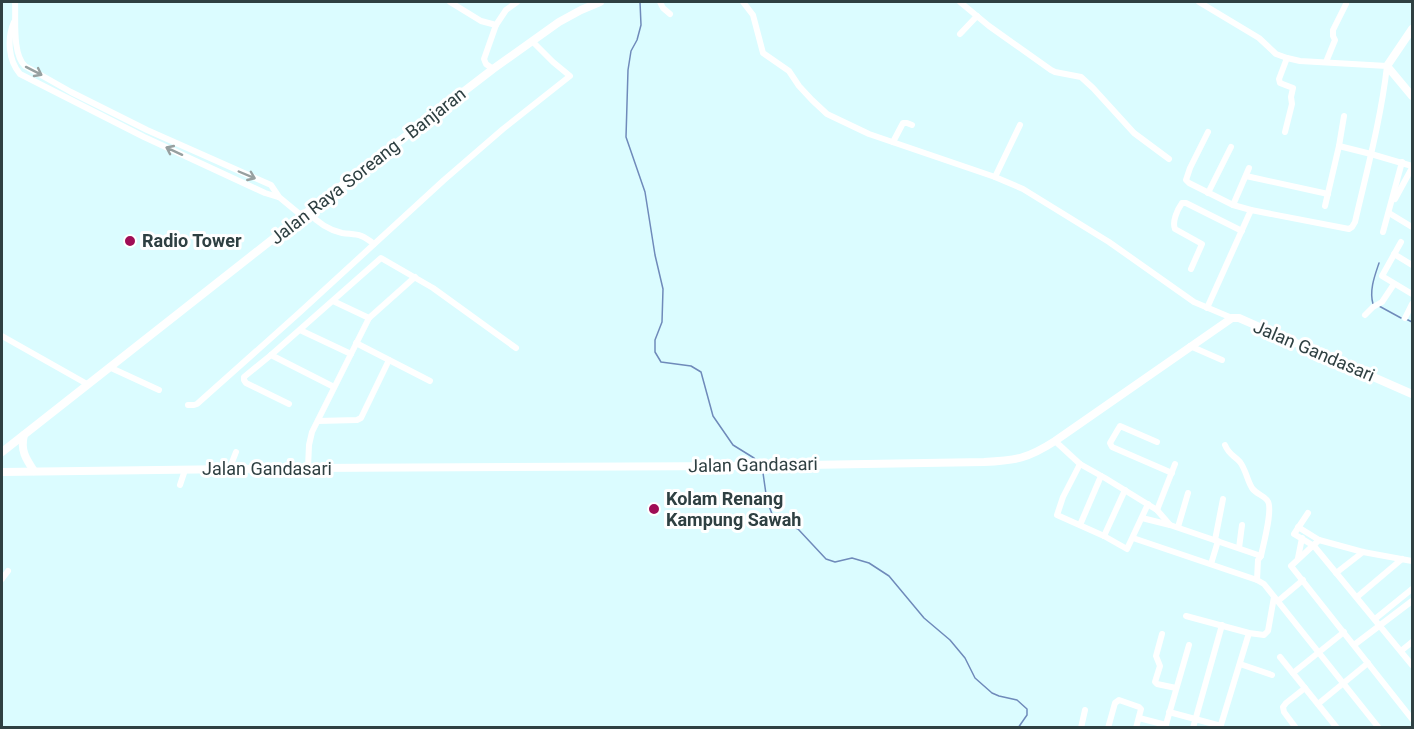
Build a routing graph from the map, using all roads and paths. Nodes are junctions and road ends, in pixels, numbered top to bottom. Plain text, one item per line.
1 (15, 2) edge
2 (450, 2) edge
3 (517, 2) edge
4 (600, 2) edge
5 (660, 2) edge
6 (743, 2) edge
7 (960, 2) edge
8 (1199, 2) edge
9 (460, 4) edge
10 (1346, 4) dead end
11 (670, 14) dead end
12 (977, 16) junction
13 (16, 20) junction
14 (496, 25) junction
15 (1413, 29) edge
16 (960, 34) dead end
17 (532, 40) junction
18 (11, 55) junction
19 (2, 57) edge
20 (1287, 58) junction
21 (1326, 62) junction
22 (1387, 66) junction
23 (493, 69) junction
24 (69, 95) junction
25 (1412, 95) edge
26 (1344, 116) dead end
27 (912, 125) dead end
28 (1020, 125) dead end
29 (139, 130) junction
30 (1208, 132) dead end
31 (1285, 132) dead end
32 (893, 142) junction
33 (1339, 146) junction
34 (1231, 147) dead end
35 (1371, 154) junction
36 (211, 159) junction
37 (1169, 159) dead end
38 (1402, 162) junction
39 (208, 167) junction
40 (1413, 167) edge
41 (1250, 168) dead end
42 (1246, 176) junction
43 (995, 177) junction
44 (1208, 193) junction
45 (1328, 194) junction
46 (279, 197) junction
47 (1233, 205) junction
48 (1325, 206) dead end
49 (1251, 210) junction
50 (1389, 211) junction
51 (305, 214) junction
52 (1412, 225) edge
53 (1242, 231) junction
54 (1383, 232) dead end
55 (1401, 242) dead end
56 (374, 244) junction
57 (1394, 254) junction
58 (1413, 265) edge
59 (1191, 268) dead end
60 (416, 277) junction
61 (1395, 284) junction
62 (1413, 294) edge
63 (333, 301) junction
64 (1413, 304) edge
65 (1207, 308) junction
66 (1365, 315) dead end
67 (369, 318) junction
68 (1232, 318) junction
69 (1405, 318) dead end
70 (300, 330) junction
71 (2, 336) edge
72 (356, 343) junction
73 (1190, 346) junction
74 (516, 348) dead end
75 (351, 354) junction
76 (271, 355) junction
77 (389, 360) junction
78 (1222, 360) dead end
79 (109, 367) junction
80 (430, 381) dead end
81 (87, 384) junction
82 (334, 387) junction
83 (159, 390) dead end
84 (1413, 394) edge
85 (289, 404) dead end
86 (188, 405) dead end
87 (318, 421) junction
88 (24, 435) junction
89 (1055, 441) junction
90 (1157, 442) dead end
91 (1225, 445) dead end
92 (2, 452) edge
93 (236, 452) dead end
94 (1080, 464) junction
95 (1175, 464) dead end
96 (308, 468) junction
97 (185, 470) junction
98 (229, 470) junction
99 (34, 471) junction
100 (2, 472) edge
101 (1172, 473) junction
102 (1101, 476) junction
103 (180, 485) dead end
104 (1125, 490) junction
105 (1188, 493) dead end
106 (1223, 499) dead end
107 (1148, 504) junction
108 (1157, 510) junction
109 (1308, 513) dead end
110 (1142, 518) junction
111 (1080, 525) junction
112 (1242, 525) dead end
113 (1174, 526) junction
114 (1298, 527) junction
115 (1104, 536) junction
116 (1133, 538) junction
117 (1302, 538) junction
118 (1216, 541) junction
119 (1316, 543) junction
120 (1239, 548) junction
121 (1363, 552) junction
122 (1261, 556) junction
123 (1298, 559) junction
124 (1402, 559) junction
125 (1413, 561) edge
126 (1211, 564) junction
127 (8, 571) dead end
128 (1336, 573) junction
129 (2, 579) edge
130 (1257, 580) junction
131 (1303, 580) junction
132 (1413, 589) edge
133 (1356, 597) junction
134 (1276, 599) junction
135 (1413, 601) edge
136 (1186, 616) dead end
137 (1375, 619) junction
138 (1222, 625) junction
139 (1380, 626) junction
140 (1344, 632) junction
141 (1249, 633) junction
142 (1162, 634) dead end
143 (1413, 642) edge
144 (1189, 645) dead end
145 (1354, 645) junction
146 (1401, 651) junction
147 (1319, 652) junction
148 (1280, 657) dead end
149 (1368, 663) junction
150 (1240, 664) junction
151 (1413, 665) edge
152 (1293, 673) junction
153 (1272, 675) dead end
154 (1344, 683) junction
155 (1176, 688) junction
156 (1305, 688) junction
157 (1318, 704) junction
158 (1085, 710) dead end
159 (1169, 712) junction
160 (1139, 718) junction
161 (1413, 718) edge
162 (1195, 719) junction
163 (1165, 727) edge
164 (1220, 727) edge
165 (1081, 728) edge
166 (1108, 728) edge
167 (1136, 728) edge
168 (1193, 728) edge
169 (1296, 728) edge
170 (1337, 728) edge
171 (1379, 728) edge

1 - 13 street
2 - 9 street
3 - 14 street
4 - 17 street, Jalan Raya Soreang - Banjaran
5 - 11 street
6 - 32 street
7 - 12 street
8 - 20 street
9 - 14 street
10 - 21 street
12 - 16 street
12 - 37 street
13 - 18 street
13 -> 24 street
14 - 23 street
15 - 22 street
17 - 23 street, Jalan Raya Soreang - Banjaran
17 - 56 street
18 - 19 street
18 - 24 street
20 - 21 street
20 - 31 street
21 - 22 street
22 - 25 street
22 - 35 street
23 - 51 street, Jalan Raya Soreang - Banjaran
24 - 29 street
26 - 33 street
27 - 32 street
28 - 43 street
29 - 36 street
39 -> 29 street
30 - 44 street
32 - 43 street
33 - 35 street
33 - 45 street
34 - 44 street
35 - 38 street
35 - 49 street
36 - 39 street
36 -> 46 street
38 - 40 street
38 - 50 street
39 - 46 street
40 - 50 street
41 - 42 street
42 - 45 street
42 - 47 street
43 - 65 street
44 - 47 street
45 - 48 street
46 - 51 street
47 - 49 street
49 - 53 street
50 - 52 street
50 - 54 street
51 - 56 street
51 - 79 street, Jalan Raya Soreang - Banjaran
53 - 59 street
53 - 65 street
55 - 57 street
56 - 86 street
57 - 58 street
57 - 61 street
60 - 63 street
60 - 67 street
60 - 74 street
61 - 62 street
61 - 66 street
63 - 67 street
63 - 70 street
64 - 69 street
65 - 68 street
67 - 72 street
68 - 73 street, Jalan Gandasari
68 - 84 street, Jalan Gandasari
70 - 75 street
70 - 76 street
71 - 81 street
72 - 75 street
72 - 77 street
73 - 78 street
73 - 89 street, Jalan Gandasari
75 - 82 street
76 - 82 street
76 - 85 street
77 - 80 street
77 - 87 street
79 - 81 street, Jalan Raya Soreang - Banjaran
79 - 83 street
81 - 88 street, Jalan Raya Soreang - Banjaran
82 - 87 street
87 - 96 street
88 - 92 street, Jalan Raya Soreang - Banjaran
88 - 99 street
89 - 94 street
89 - 96 street, Jalan Gandasari
90 - 101 street
91 - 122 street
93 - 98 street
94 - 102 street
94 - 111 street
95 - 101 street
96 - 98 street, Jalan Gandasari
97 - 98 street, Jalan Gandasari
97 - 99 street, Jalan Gandasari
97 - 103 street
99 - 100 street, Jalan Gandasari
101 - 108 street
102 - 104 street
102 - 111 street
104 - 107 street
104 - 115 street
105 - 113 street
106 - 118 street
107 - 108 street
107 - 110 street
108 - 113 street
109 - 114 street
110 - 113 street
110 - 116 street
111 - 115 street
112 - 120 street
113 - 118 street
114 - 117 street
114 - 119 street
115 - 116 street
116 - 126 street
117 - 119 street
117 - 123 street
118 - 120 street
118 - 126 street
119 - 121 street
119 - 123 street
119 - 128 street
120 - 122 street
121 - 124 street
121 - 128 street
122 - 130 street
123 - 131 street
124 - 125 street
124 - 133 street
126 - 130 street
127 - 129 street
128 - 133 street
130 - 134 street
131 - 134 street
131 - 140 street
132 - 137 street
133 - 137 street
134 - 141 street
134 - 147 street
135 - 139 street
136 - 138 street
137 - 139 street
138 - 141 street
138 - 162 street
139 - 145 street
139 - 146 street
140 - 145 street
140 - 147 street
141 - 150 street
142 - 155 street
143 - 146 street
144 - 155 street
145 - 149 street
146 - 151 street
147 - 152 street
147 - 154 street
148 - 152 street
149 - 154 street
149 - 161 street
150 - 153 street
150 - 164 street
152 - 156 street
154 - 157 street
154 - 171 street
155 - 159 street
156 - 157 street
156 - 169 street
157 - 170 street
158 - 165 street
159 - 162 street
159 - 163 street
160 - 163 street
160 - 166 street
160 - 167 street
162 - 164 street
162 - 168 street

